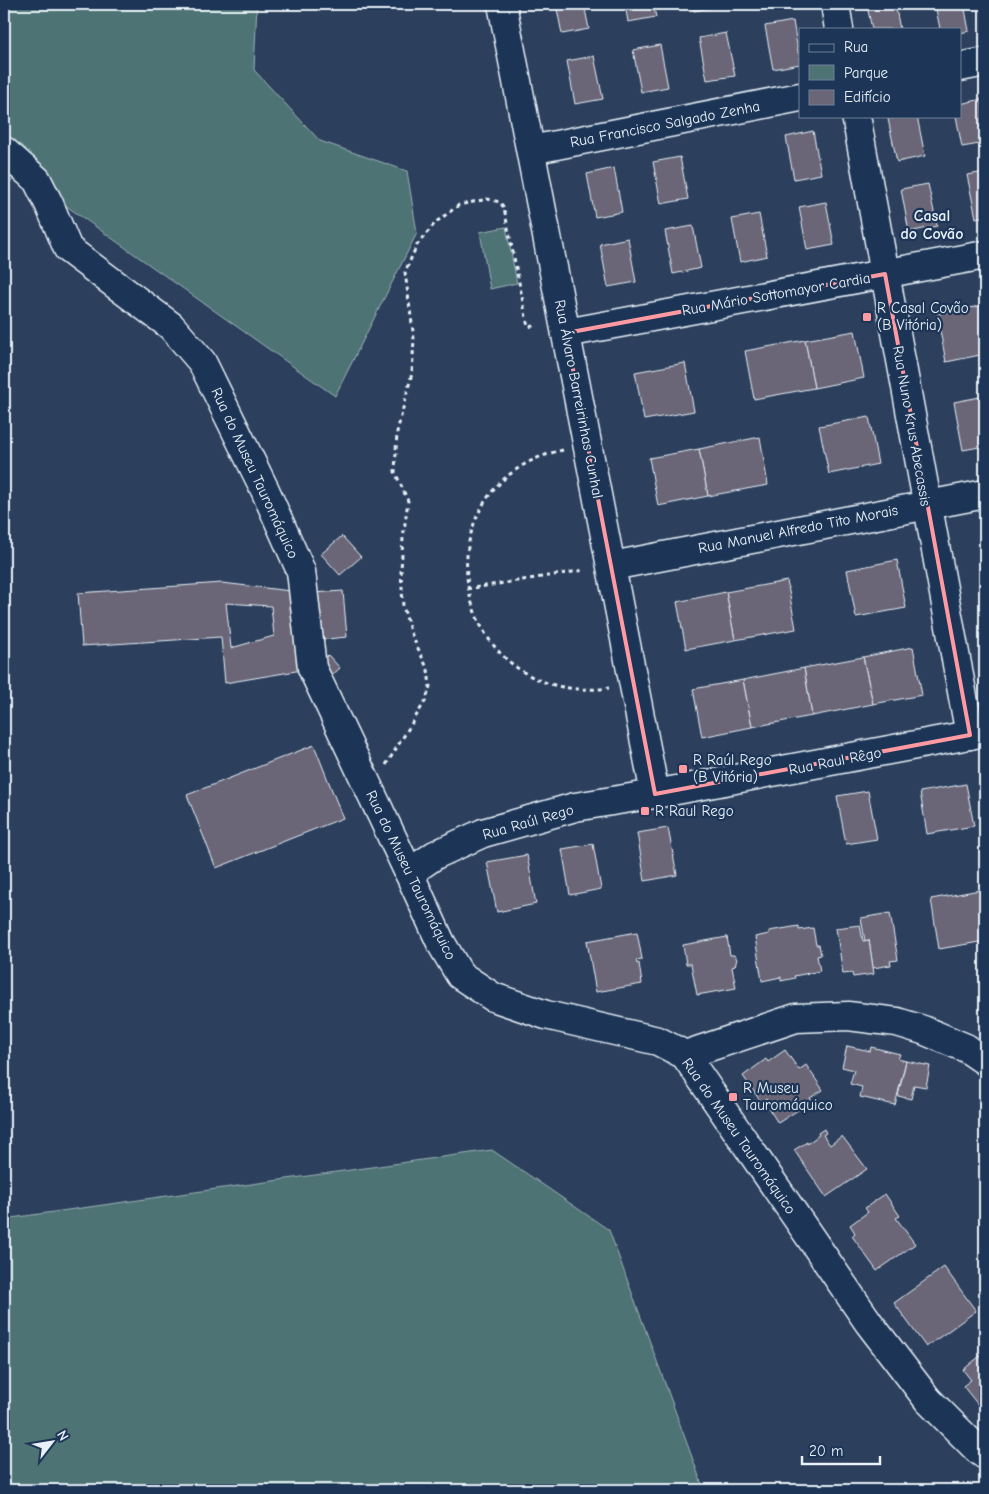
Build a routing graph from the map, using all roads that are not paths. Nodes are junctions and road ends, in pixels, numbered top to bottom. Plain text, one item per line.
1 (502, 4) edge
2 (835, 4) edge
3 (840, 28) edge
4 (985, 62) edge
5 (962, 67) edge
6 (799, 97) edge
7 (856, 118) edge
8 (531, 150) junction
9 (4, 151) edge
10 (985, 255) edge
11 (885, 274) junction
12 (565, 326) junction
13 (985, 494) edge
14 (926, 504) junction
15 (612, 566) junction
16 (978, 734) edge
17 (655, 794) junction
18 (409, 873) junction
19 (685, 1055) junction
20 (985, 1061) edge
21 (985, 1455) edge

1 - 8 street, Rua Álvaro Barreirinhas Cunhal
2 - 3 street
4 - 5 street
6 - 8 street, Rua Francisco Salgado Zenha
7 - 11 street, Rua Nuno Krus Abecassis
8 - 12 street, Rua Álvaro Barreirinhas Cunhal
9 - 18 street, Rua do Museu Tauromáquico
10 - 11 street, Rua Mário Sottomayor Cardia
11 - 12 street, Rua Mário Sottomayor Cardia
11 - 14 street, Rua Nuno Krus Abecassis
12 - 15 street, Rua Álvaro Barreirinhas Cunhal
13 - 14 street, Rua Manuel Alfredo Tito Morais
14 - 15 street, Rua Manuel Alfredo Tito Morais
14 - 16 street, Rua Nuno Krus Abecassis
15 - 17 street, Rua Álvaro Barreirinhas Cunhal
16 - 17 street, Rua Raul Rêgo
17 - 18 street, Rua Raúl Rego
18 - 19 street, Rua do Museu Tauromáquico
19 - 20 street
19 - 21 street, Rua do Museu Tauromáquico

